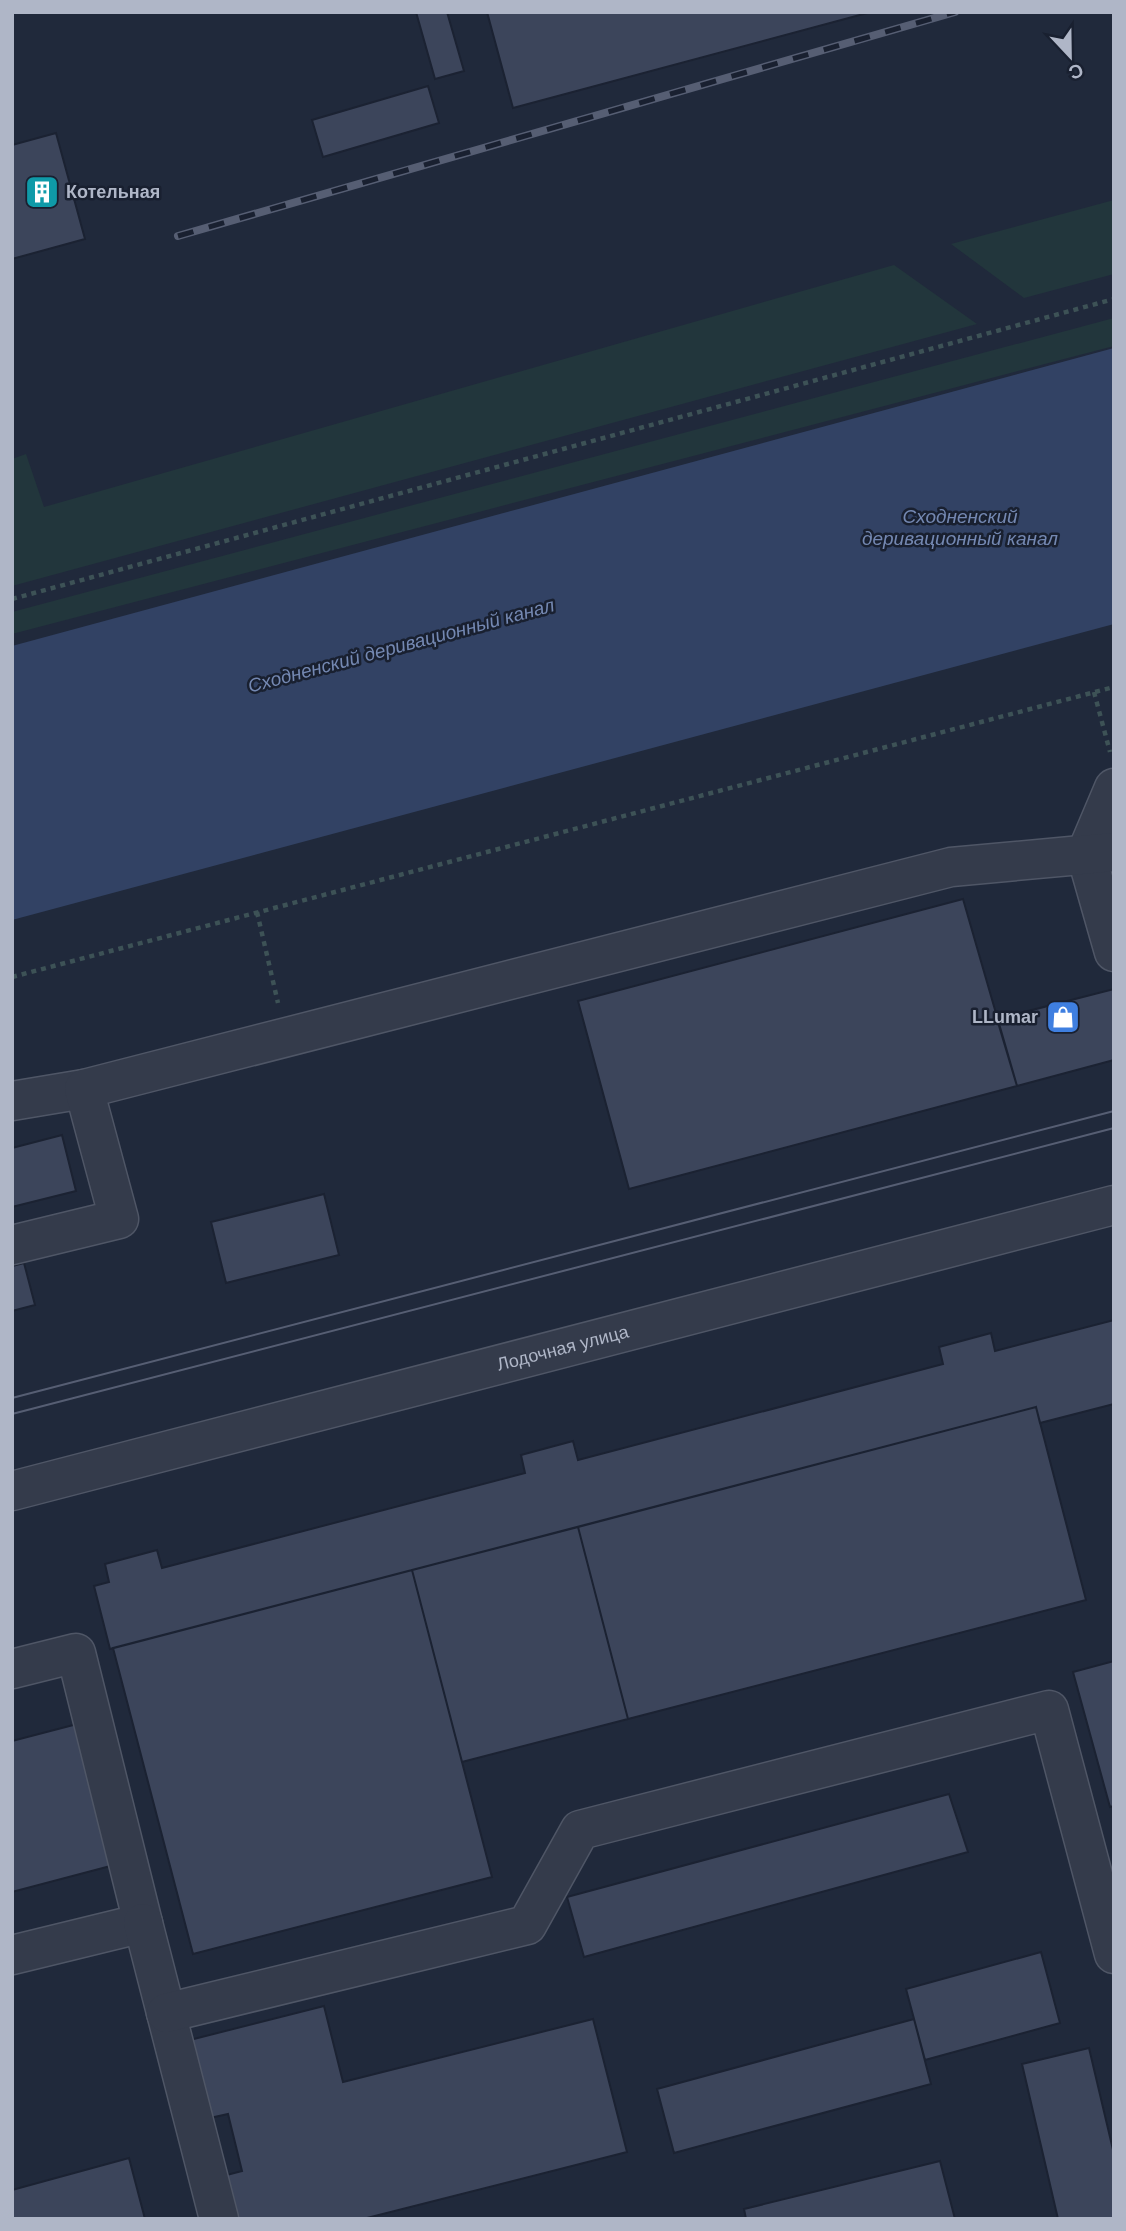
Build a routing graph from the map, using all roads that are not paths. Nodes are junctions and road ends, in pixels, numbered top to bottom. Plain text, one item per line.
1 (1113, 774) edge
2 (1100, 853) edge
3 (1114, 952) edge
4 (84, 1089) junction
5 (12, 1101) edge
6 (1114, 1205) edge
7 (12, 1245) edge
8 (12, 1491) edge
9 (12, 1669) edge
10 (143, 1923) junction
11 (1114, 1954) edge
12 (12, 1955) edge
13 (166, 2013) junction
14 (219, 2219) edge

1 - 2 street
2 - 3 street
2 - 4 street
4 - 5 street
4 - 7 street
6 - 8 street, Лодочная улица
9 - 10 street
10 - 12 street
10 - 13 street
11 - 13 street
13 - 14 street

